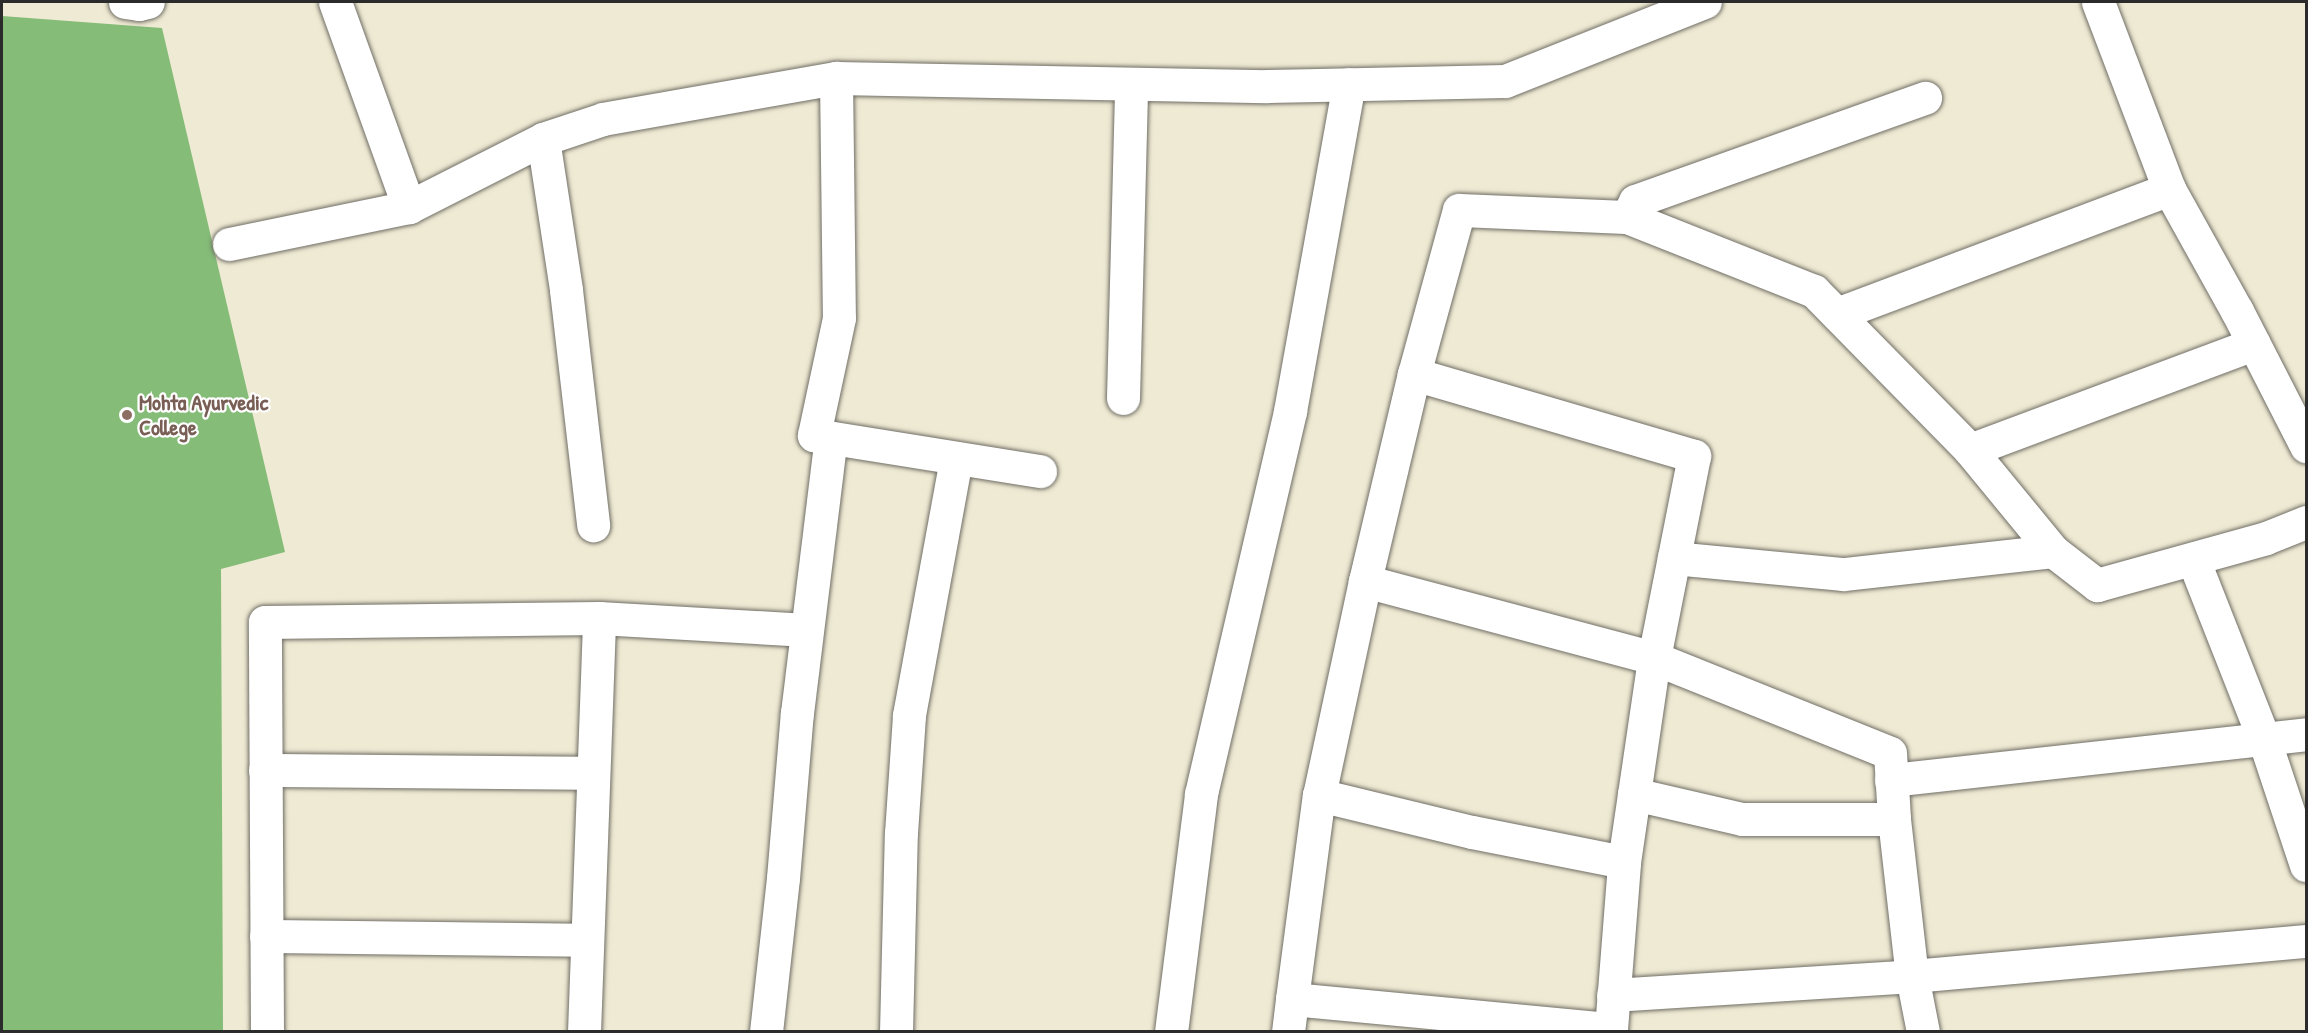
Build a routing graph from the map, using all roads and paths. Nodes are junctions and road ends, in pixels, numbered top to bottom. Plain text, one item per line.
1 (125, 2) edge
2 (148, 2) edge
3 (335, 2) edge
4 (1705, 2) edge
5 (2098, 2) edge
6 (836, 78) junction
7 (1131, 84) junction
8 (1349, 84) junction
9 (1924, 98) dead end
10 (543, 139) junction
11 (2169, 189) junction
12 (409, 207) junction
13 (1627, 217) junction
14 (229, 244) dead end
15 (1837, 314) junction
16 (2254, 344) junction
17 (1414, 374) junction
18 (1123, 398) dead end
19 (831, 438) junction
20 (2307, 446) edge
21 (1970, 450) junction
22 (956, 458) junction
23 (1040, 471) dead end
24 (2307, 522) edge
25 (593, 525) dead end
26 (2053, 551) junction
27 (1674, 558) junction
28 (2193, 559) junction
29 (1365, 581) junction
30 (599, 618) junction
31 (807, 630) junction
32 (1654, 658) junction
33 (2307, 734) edge
34 (2264, 739) junction
35 (265, 770) junction
36 (593, 773) junction
37 (1891, 780) junction
38 (1634, 794) junction
39 (1319, 795) junction
40 (1894, 819) junction
41 (1624, 862) junction
42 (2307, 865) edge
43 (266, 936) junction
44 (588, 940) junction
45 (2307, 941) edge
46 (1912, 976) junction
47 (1613, 995) junction
48 (1292, 999) junction
49 (1611, 1030) edge
50 (267, 1032) edge
51 (584, 1032) edge
52 (766, 1032) edge
53 (896, 1032) edge
54 (1171, 1032) edge
55 (1288, 1032) edge
56 (1923, 1032) edge

1 - 2 street
3 - 12 street
4 - 8 street
5 - 11 street
6 - 7 street
6 - 10 street
6 - 19 street
7 - 8 street
7 - 18 street
8 - 54 street
9 - 13 street
10 - 12 street
10 - 25 street
11 - 15 street
11 - 16 street
12 - 14 street
13 - 15 street
13 - 17 street
15 - 21 street
16 - 20 street
16 - 21 street
17 - 27 street
17 - 29 street
19 - 22 street
19 - 31 street
21 - 26 street
22 - 23 street
22 - 53 street
24 - 28 street
26 - 27 street
26 - 28 street
27 - 32 street
28 - 34 street
29 - 32 street
29 - 39 street
30 - 31 street
30 - 35 street
30 - 36 street
31 - 52 street
32 - 37 street
32 - 38 street
33 - 34 street
34 - 37 street
34 - 42 street
35 - 36 street
35 - 43 street
36 - 44 street
37 - 40 street
38 - 40 street
38 - 41 street
39 - 41 street
39 - 48 street
40 - 46 street
41 - 47 street
43 - 44 street
43 - 50 street
44 - 51 street
45 - 46 street
46 - 47 street
46 - 56 street
47 - 49 street
48 - 49 street
48 - 55 street

